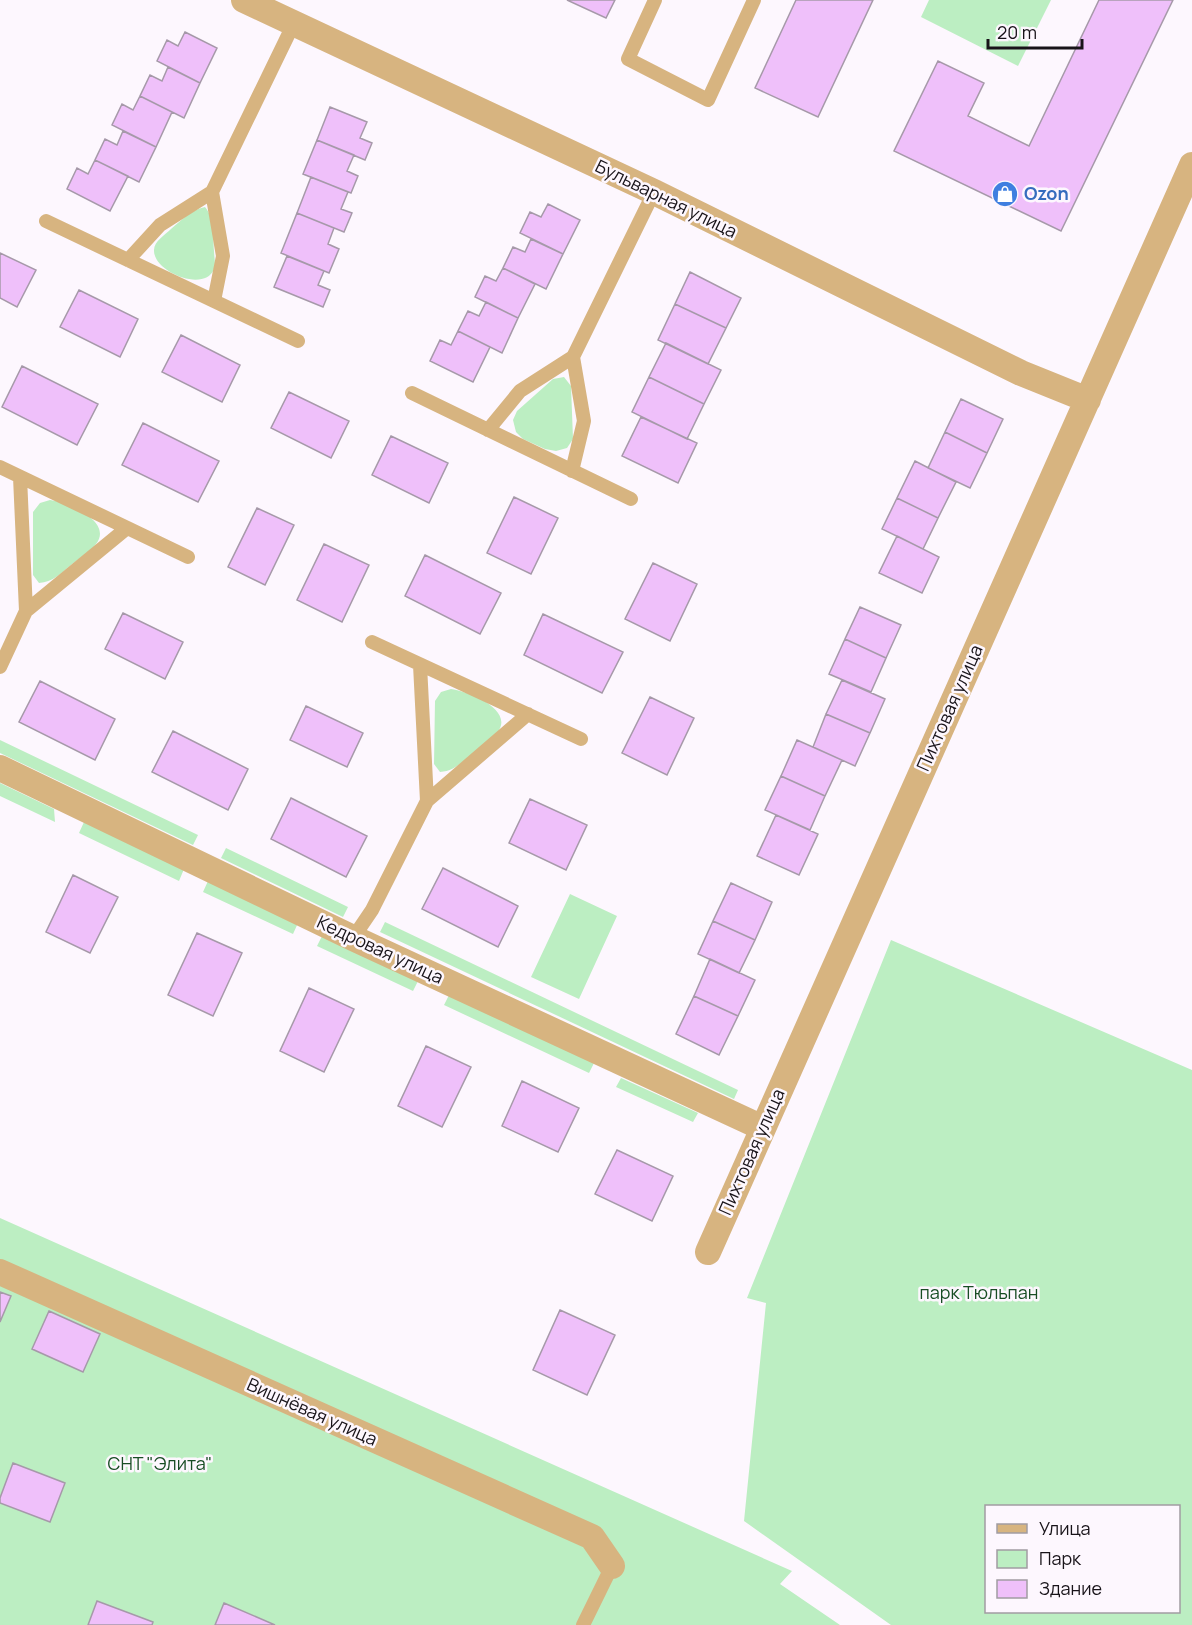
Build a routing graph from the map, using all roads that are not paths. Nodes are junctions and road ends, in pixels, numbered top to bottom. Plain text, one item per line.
1 (244, 0) edge
2 (656, 0) edge
3 (754, 0) edge
4 (294, 23) junction
5 (1192, 165) edge
6 (212, 192) junction
7 (654, 192) junction
8 (46, 221) dead end
9 (128, 260) junction
10 (214, 301) junction
11 (298, 341) dead end
12 (573, 357) junction
13 (412, 393) dead end
14 (1088, 400) junction
15 (488, 430) junction
16 (0, 467) edge
17 (572, 471) junction
18 (20, 477) junction
19 (631, 499) dead end
20 (127, 528) junction
21 (188, 557) dead end
22 (26, 611) junction
23 (372, 642) dead end
24 (420, 665) junction
25 (0, 667) edge
26 (528, 714) junction
27 (581, 739) dead end
28 (0, 768) edge
29 (427, 801) junction
30 (353, 938) junction
31 (763, 1128) junction
32 (708, 1251) dead end
33 (0, 1272) edge
34 (612, 1566) joint
35 (583, 1625) edge

1 - 4 street, Бульварная улица
2 - 3 lane
4 - 6 lane
4 - 7 street, Бульварная улица
5 - 14 street, Пихтовая улица
6 - 9 lane
6 - 10 lane
7 - 12 lane
7 - 14 street, Бульварная улица
8 - 9 lane
9 - 10 lane
10 - 11 lane
12 - 15 lane
12 - 17 lane
13 - 15 lane
14 - 31 street, Пихтовая улица
15 - 17 lane
16 - 18 lane
17 - 19 lane
18 - 20 lane
18 - 22 lane
20 - 21 lane
20 - 22 lane
22 - 25 lane
23 - 24 lane
24 - 26 lane
24 - 29 lane
26 - 27 lane
26 - 29 lane
28 - 30 street, Кедровая улица
29 - 30 lane
30 - 31 street, Кедровая улица
31 - 32 street, Пихтовая улица
33 - 34 street, Вишнёвая улица
34 - 35 lane

